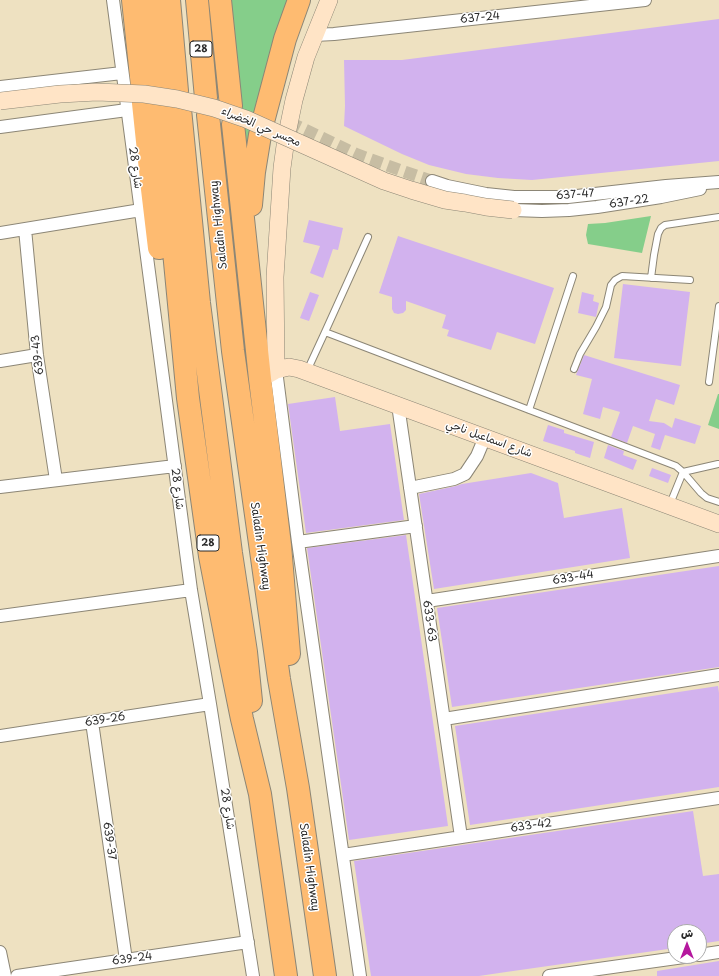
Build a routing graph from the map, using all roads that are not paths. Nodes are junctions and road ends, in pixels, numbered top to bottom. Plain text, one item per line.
1 (112, 0) edge
2 (133, 0) edge
3 (150, 0) edge
4 (168, 0) edge
5 (197, 0) edge
6 (220, 0) edge
7 (299, 0) edge
8 (329, 0) edge
9 (645, 0) edge
10 (315, 35) junction
11 (122, 73) junction
12 (0, 87) edge
13 (156, 99) junction
14 (0, 101) edge
15 (0, 127) edge
16 (288, 129) dead end
17 (285, 146) dead end
18 (432, 181) tunnel mouth
19 (719, 183) edge
20 (141, 210) junction
21 (513, 210) joint
22 (719, 217) edge
23 (25, 229) junction
24 (0, 233) edge
25 (368, 237) dead end
26 (248, 273) junction
27 (573, 276) dead end
28 (651, 278) junction
29 (690, 280) dead end
30 (719, 306) edge
31 (325, 332) junction
32 (37, 355) junction
33 (0, 361) edge
34 (574, 369) dead end
35 (307, 372) junction
36 (268, 374) junction
37 (709, 382) dead end
38 (398, 405) junction
39 (530, 410) junction
40 (485, 437) junction
41 (718, 464) edge
42 (174, 466) junction
43 (683, 472) junction
44 (56, 480) junction
45 (0, 487) edge
46 (410, 488) junction
47 (719, 502) edge
48 (670, 505) junction
49 (719, 524) edge
50 (416, 526) junction
51 (298, 542) junction
52 (719, 556) edge
53 (191, 590) junction
54 (427, 601) junction
55 (0, 616) edge
56 (719, 675) edge
57 (210, 704) junction
58 (444, 719) junction
59 (92, 722) junction
60 (0, 736) edge
61 (298, 788) junction
62 (260, 794) junction
63 (719, 798) edge
64 (461, 837) junction
65 (343, 855) junction
66 (248, 942) junction
67 (0, 952) edge
68 (719, 952) edge
69 (707, 954) edge
70 (667, 959) edge
71 (126, 960) junction
72 (4, 976) edge
73 (16, 976) edge
74 (253, 976) edge
75 (286, 976) edge
76 (325, 976) edge
77 (360, 976) edge
78 (549, 976) edge

1 - 11 street, شارع 28
2 - 13 highway
3 - 13 highway, 28
4 - 13 highway, 28
5 - 61 highway, Saladin Highway / 28
6 - 26 highway
7 - 26 highway
8 - 10 street
9 - 10 street, 637-24
10 - 16 street
11 - 12 street
11 - 13 street, شارع 28
13 - 15 street
13 - 20 street, شارع 28
13 - 62 highway, 28
13 - 62 highway, 28
14 - 21 street, مجسر حي الخضراء, bridge
17 - 36 street
18 - 19 street, 637-47
19 - 21 street, 637-22
20 - 23 street
20 - 42 street, شارع 28
22 - 28 lane
23 - 24 street
23 - 32 street, 639-43
25 - 31 lane
26 - 36 highway
27 - 39 lane
28 - 29 lane
28 - 34 lane
30 - 37 lane
31 - 35 lane
31 - 39 lane
32 - 33 street
32 - 44 street, 639-43
35 - 36 street, شارع اسماعيل ناجي
35 - 38 street, شارع اسماعيل ناجي
36 - 51 street
36 - 61 highway
38 - 40 street, شارع اسماعيل ناجي
38 - 46 street, 633-63
39 - 43 lane
40 - 46 street
40 - 48 street, شارع اسماعيل ناجي
41 - 43 lane
42 - 44 street
42 - 53 street, شارع 28
43 - 47 lane
43 - 48 lane
44 - 45 street
46 - 50 street, 633-63
48 - 49 street, شارع اسماعيل ناجي
50 - 51 street
50 - 54 street, 633-63
51 - 65 street
52 - 54 street, 633-44
53 - 55 street
53 - 57 street, شارع 28
54 - 58 street, 633-63
56 - 58 street
57 - 59 street, 639-26
57 - 66 street, شارع 28
58 - 64 street, 633-63
59 - 60 street, 639-26
59 - 71 street, 639-37
61 - 76 highway, Saladin Highway / 28
62 - 75 highway, 28
63 - 64 street, 633-42
64 - 65 street, 633-42
65 - 77 street
66 - 71 street, 639-24
66 - 74 street, شارع 28
67 - 72 street
68 - 69 street
70 - 78 street
71 - 73 street, 639-24

